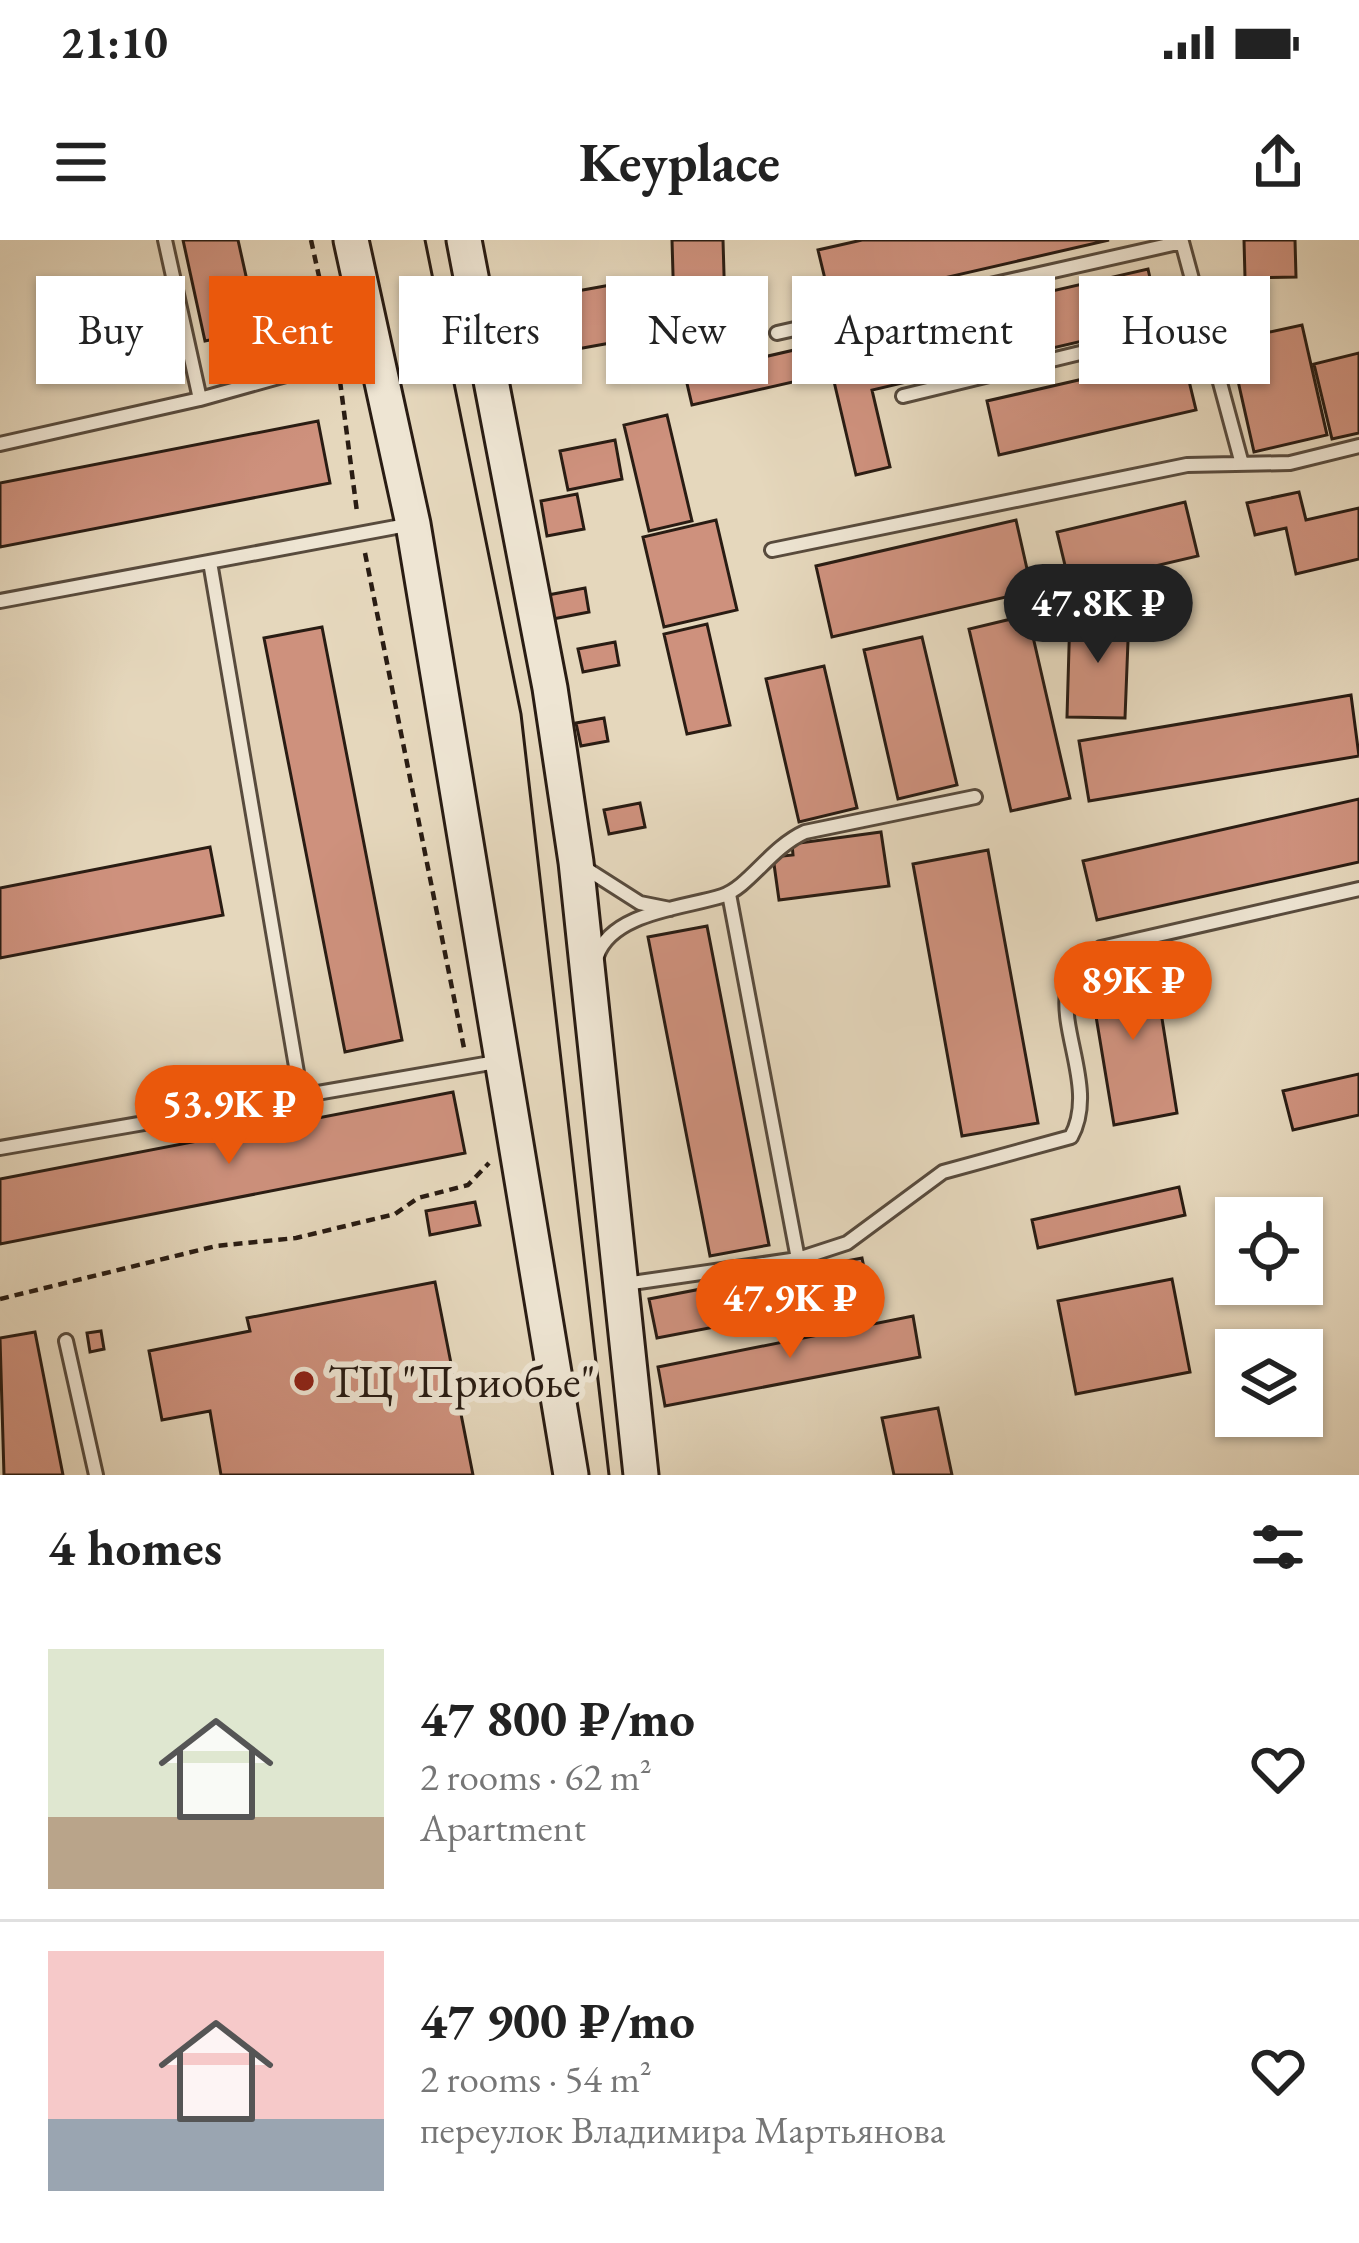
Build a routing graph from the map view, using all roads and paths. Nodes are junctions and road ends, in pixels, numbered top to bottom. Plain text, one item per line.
1 (165, 240) edge
2 (310, 240) edge
3 (351, 240) edge
4 (464, 240) edge
5 (1187, 241) edge
6 (318, 276) edge
7 (359, 276) edge
8 (1194, 276) edge
9 (777, 333) dead end
10 (1079, 353) edge
11 (375, 354) edge
12 (251, 384) edge
13 (341, 384) edge
14 (1220, 384) edge
15 (903, 396) dead end
16 (200, 399) junction
17 (0, 444) edge
18 (1359, 446) edge
19 (1242, 464) junction
20 (413, 524) junction
21 (362, 535) junction
22 (772, 550) dead end
23 (210, 562) junction
24 (0, 601) edge
25 (975, 796) dead end
26 (576, 862) junction
27 (1359, 889) edge
28 (729, 894) junction
29 (671, 909) junction
30 (591, 973) junction
31 (503, 1061) junction
32 (468, 1067) junction
33 (301, 1096) junction
34 (484, 1144) dead end
35 (0, 1148) edge
36 (489, 1163) junction
37 (492, 1184) dead end
38 (798, 1259) junction
39 (623, 1284) junction
40 (0, 1299) edge
41 (66, 1341) dead end
42 (96, 1475) edge
43 (571, 1475) edge
44 (641, 1475) edge

1 - 16 lane
2 - 6 path
3 - 7 street
4 - 26 street
5 - 8 lane
5 - 9 lane
10 - 15 lane
11 - 20 street
12 - 16 lane
13 - 21 path
14 - 19 lane
16 - 17 lane
18 - 19 lane
19 - 22 lane
20 - 21 lane
20 - 31 street
21 - 23 lane
21 - 32 path
23 - 24 lane
23 - 33 lane
25 - 28 lane
26 - 29 lane
26 - 30 street
27 - 38 lane
28 - 29 lane
28 - 38 lane
29 - 30 lane
30 - 39 street
31 - 32 lane
31 - 43 street
32 - 33 lane
33 - 35 lane
34 - 36 path
36 - 37 path
36 - 40 path
38 - 39 lane
39 - 44 street
41 - 42 lane

